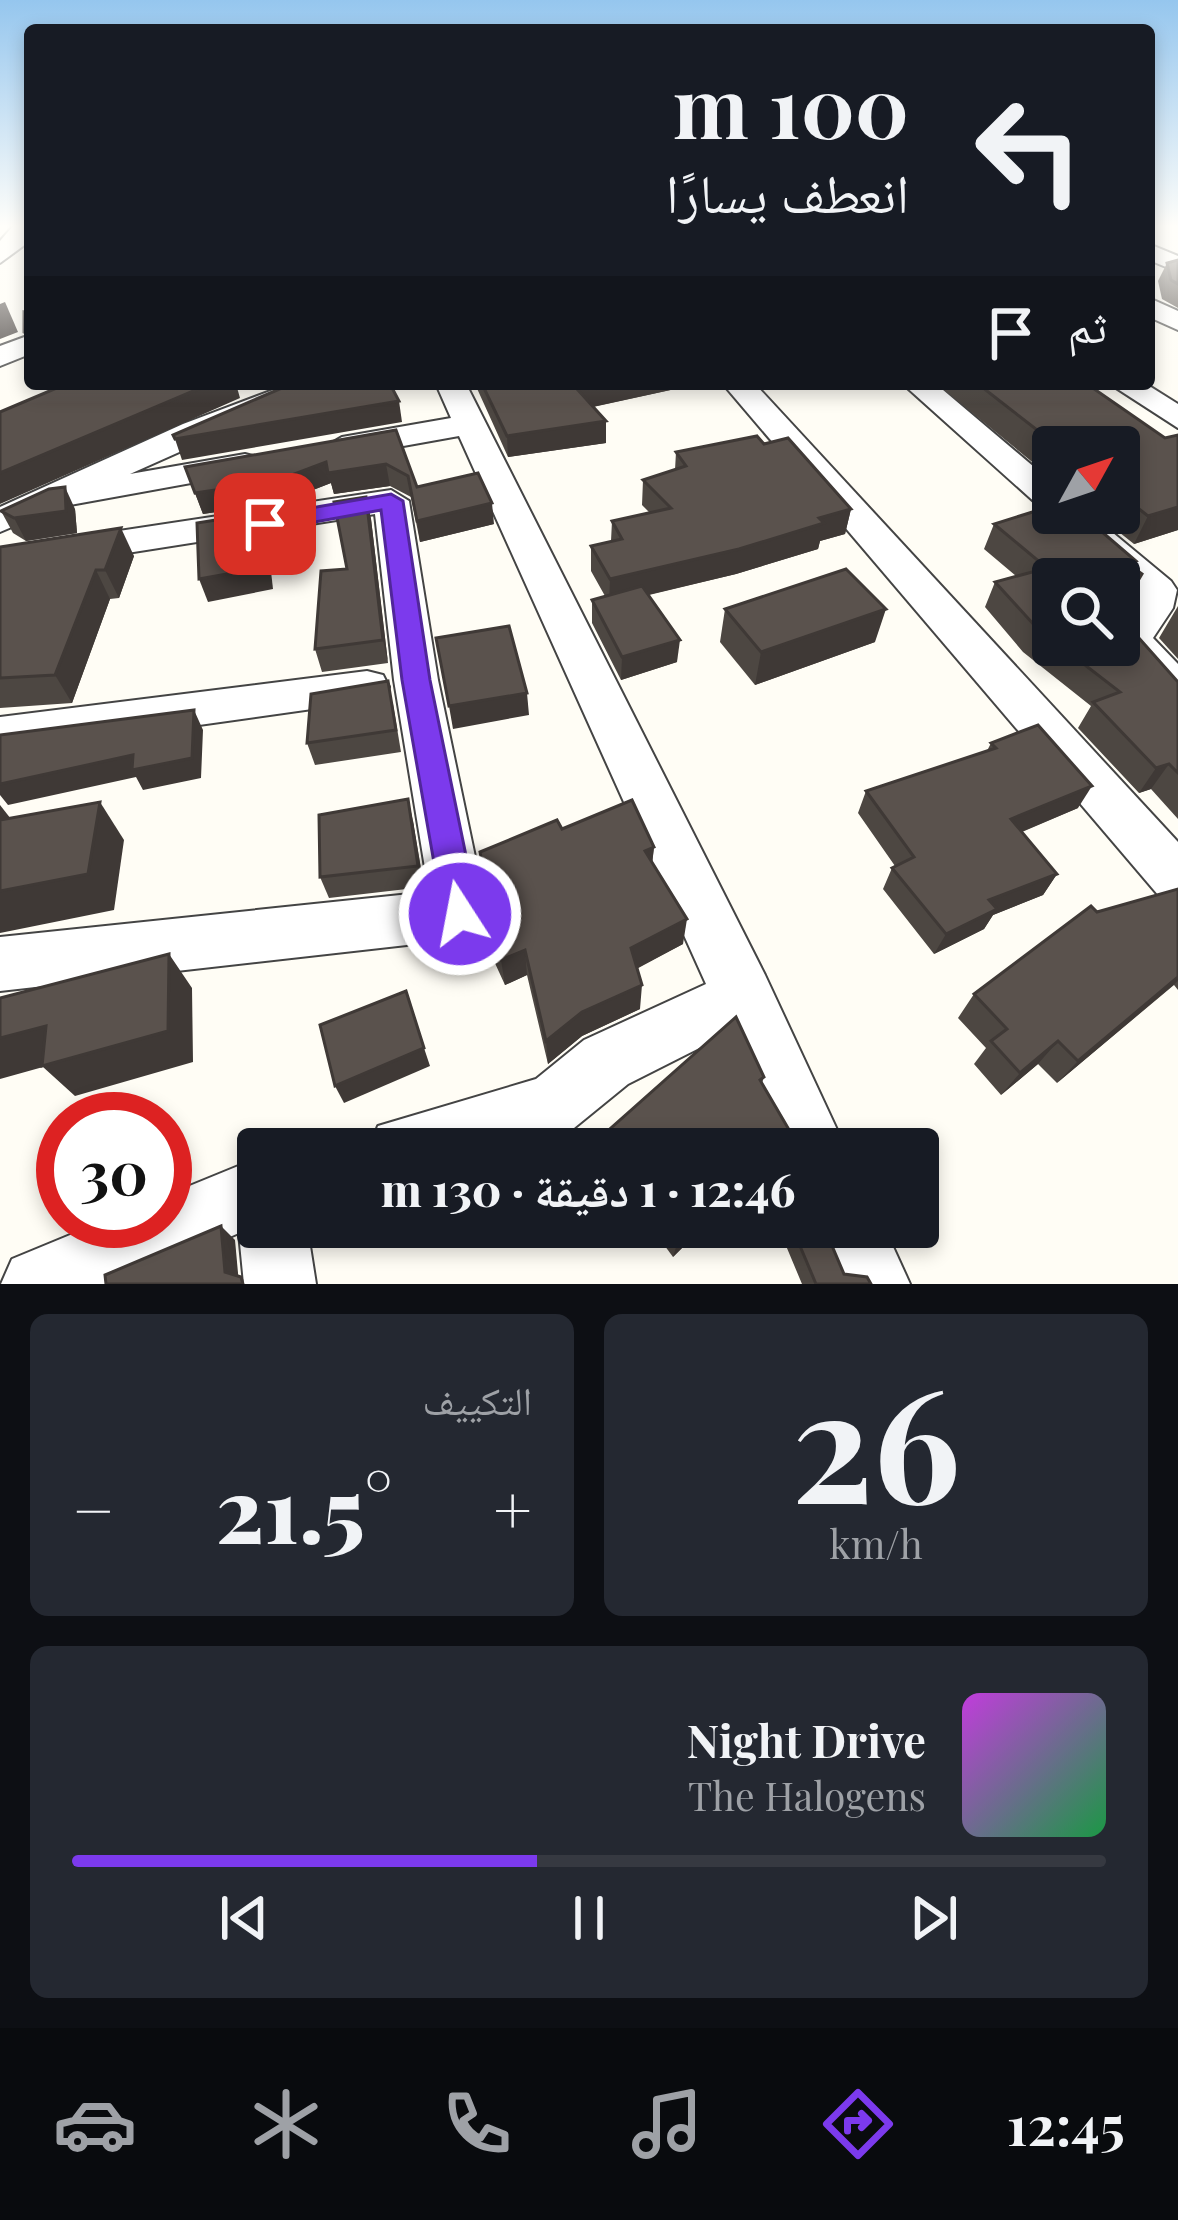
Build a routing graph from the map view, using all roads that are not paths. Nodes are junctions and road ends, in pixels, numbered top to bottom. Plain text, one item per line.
1 (301, 390) edge
2 (743, 390) edge
3 (925, 390) edge
4 (1134, 390) edge
5 (461, 404) edge
6 (1178, 418) edge
7 (1032, 482) edge
8 (57, 497) junction
9 (0, 521) edge
10 (1091, 534) edge
11 (0, 562) edge
12 (416, 680) junction
13 (1178, 692) edge
14 (0, 735) edge
15 (1178, 879) edge
16 (0, 964) edge
17 (745, 995) junction
18 (475, 1128) edge
19 (805, 1128) edge
20 (237, 1200) edge
21 (276, 1248) edge
22 (858, 1248) edge
23 (37, 1284) edge
24 (280, 1284) edge
25 (874, 1284) edge

1 - 8 street
2 - 15 street
3 - 7 street
4 - 6 street
5 - 8 street
5 - 17 street
8 - 9 street
10 - 13 street
11 - 12 street
12 - 14 street
12 - 16 street
17 - 18 street
17 - 19 street
20 - 23 street
21 - 24 street
22 - 25 street

